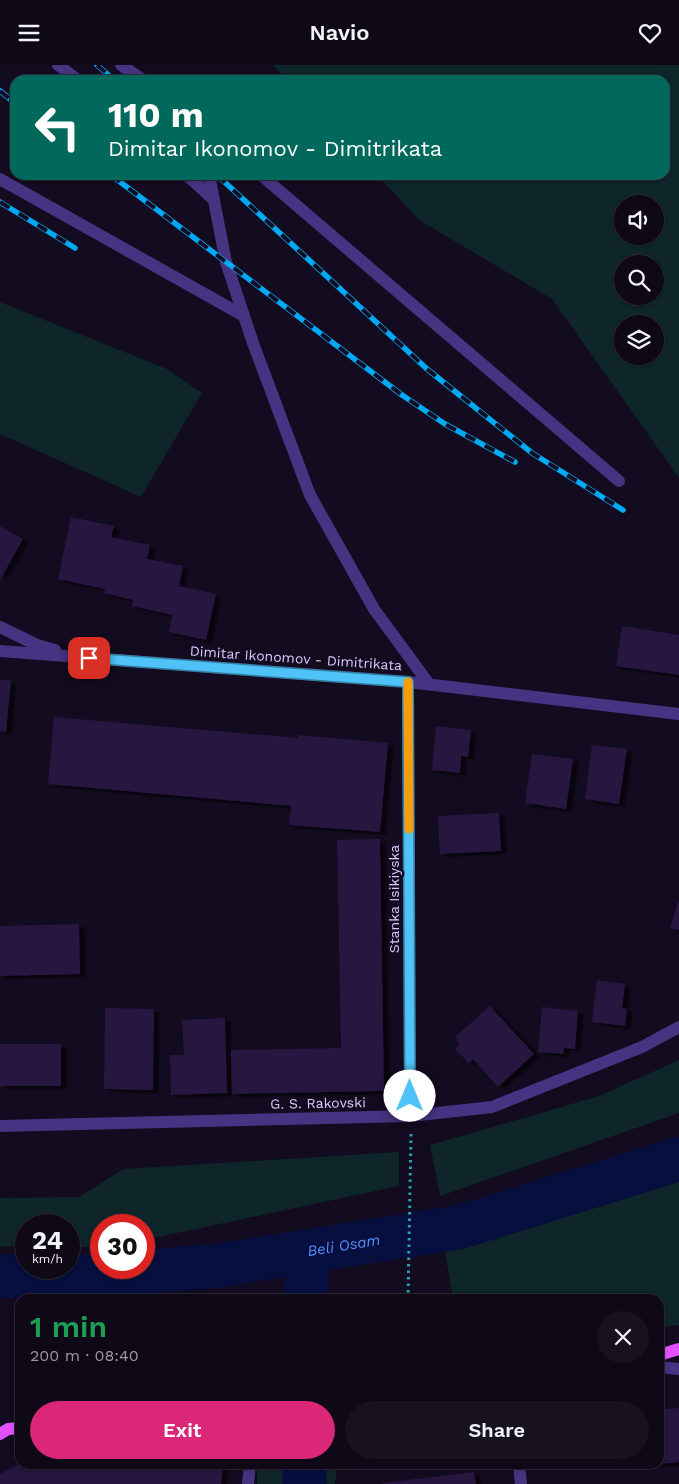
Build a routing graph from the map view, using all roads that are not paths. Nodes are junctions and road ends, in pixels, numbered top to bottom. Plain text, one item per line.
1 (58, 65) edge
2 (121, 65) edge
3 (71, 75) edge
4 (136, 75) edge
5 (0, 179) edge
6 (192, 180) edge
7 (210, 180) edge
8 (267, 180) edge
9 (214, 200) junction
10 (244, 316) junction
11 (620, 481) dead end
12 (0, 627) edge
13 (0, 651) edge
14 (89, 658) junction
15 (408, 682) junction
16 (429, 684) junction
17 (679, 715) edge
18 (679, 1027) edge
19 (410, 1116) junction
20 (0, 1126) edge
21 (679, 1349) edge
22 (664, 1354) edge
23 (664, 1368) edge
24 (679, 1369) edge
25 (250, 1469) edge
26 (520, 1469) edge
27 (248, 1484) edge
28 (521, 1484) edge

1 - 3 street
2 - 4 street
5 - 10 street
6 - 9 street
7 - 9 street
8 - 11 street
9 - 10 street
10 - 16 street
12 - 14 street, Dimitar Ikonomov - Dimitrikata
13 - 14 street, Dimitar Ikonomov - Dimitrikata
14 - 15 street, Dimitar Ikonomov - Dimitrikata
15 - 16 street, Dimitar Ikonomov - Dimitrikata
15 - 19 street, Stanka Isikiyska
16 - 17 street, Dimitar Ikonomov - Dimitrikata
18 - 19 street, G. S. Rakovski
19 - 20 street, G. S. Rakovski
21 - 22 main road
23 - 24 street
25 - 27 street
26 - 28 street

